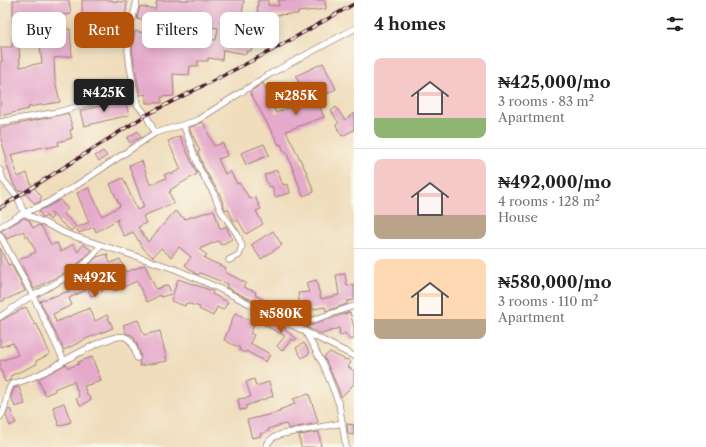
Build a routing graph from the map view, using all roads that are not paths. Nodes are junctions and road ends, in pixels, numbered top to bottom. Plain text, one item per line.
1 (137, 0) edge
2 (354, 29) edge
3 (134, 88) junction
4 (0, 122) edge
5 (184, 126) junction
6 (155, 133) junction
7 (0, 170) edge
8 (24, 213) junction
9 (0, 227) edge
10 (0, 234) edge
11 (101, 245) junction
12 (229, 260) dead end
13 (33, 296) junction
14 (354, 306) edge
15 (0, 317) edge
16 (295, 326) junction
17 (304, 331) junction
18 (354, 356) edge
19 (137, 358) dead end
20 (64, 361) junction
21 (0, 417) edge
22 (343, 423) junction
23 (267, 447) edge
24 (346, 447) edge

1 - 3 street
2 - 5 street
3 - 4 street
3 - 6 street
5 - 6 street
5 - 12 street
6 - 8 street
7 - 8 street
8 - 9 street
8 - 11 street
10 - 13 street
11 - 13 street
11 - 16 street
13 - 15 street
13 - 20 street
14 - 16 street
16 - 17 street
17 - 18 street
17 - 22 street
19 - 20 street
20 - 21 street
22 - 23 street
22 - 24 street

